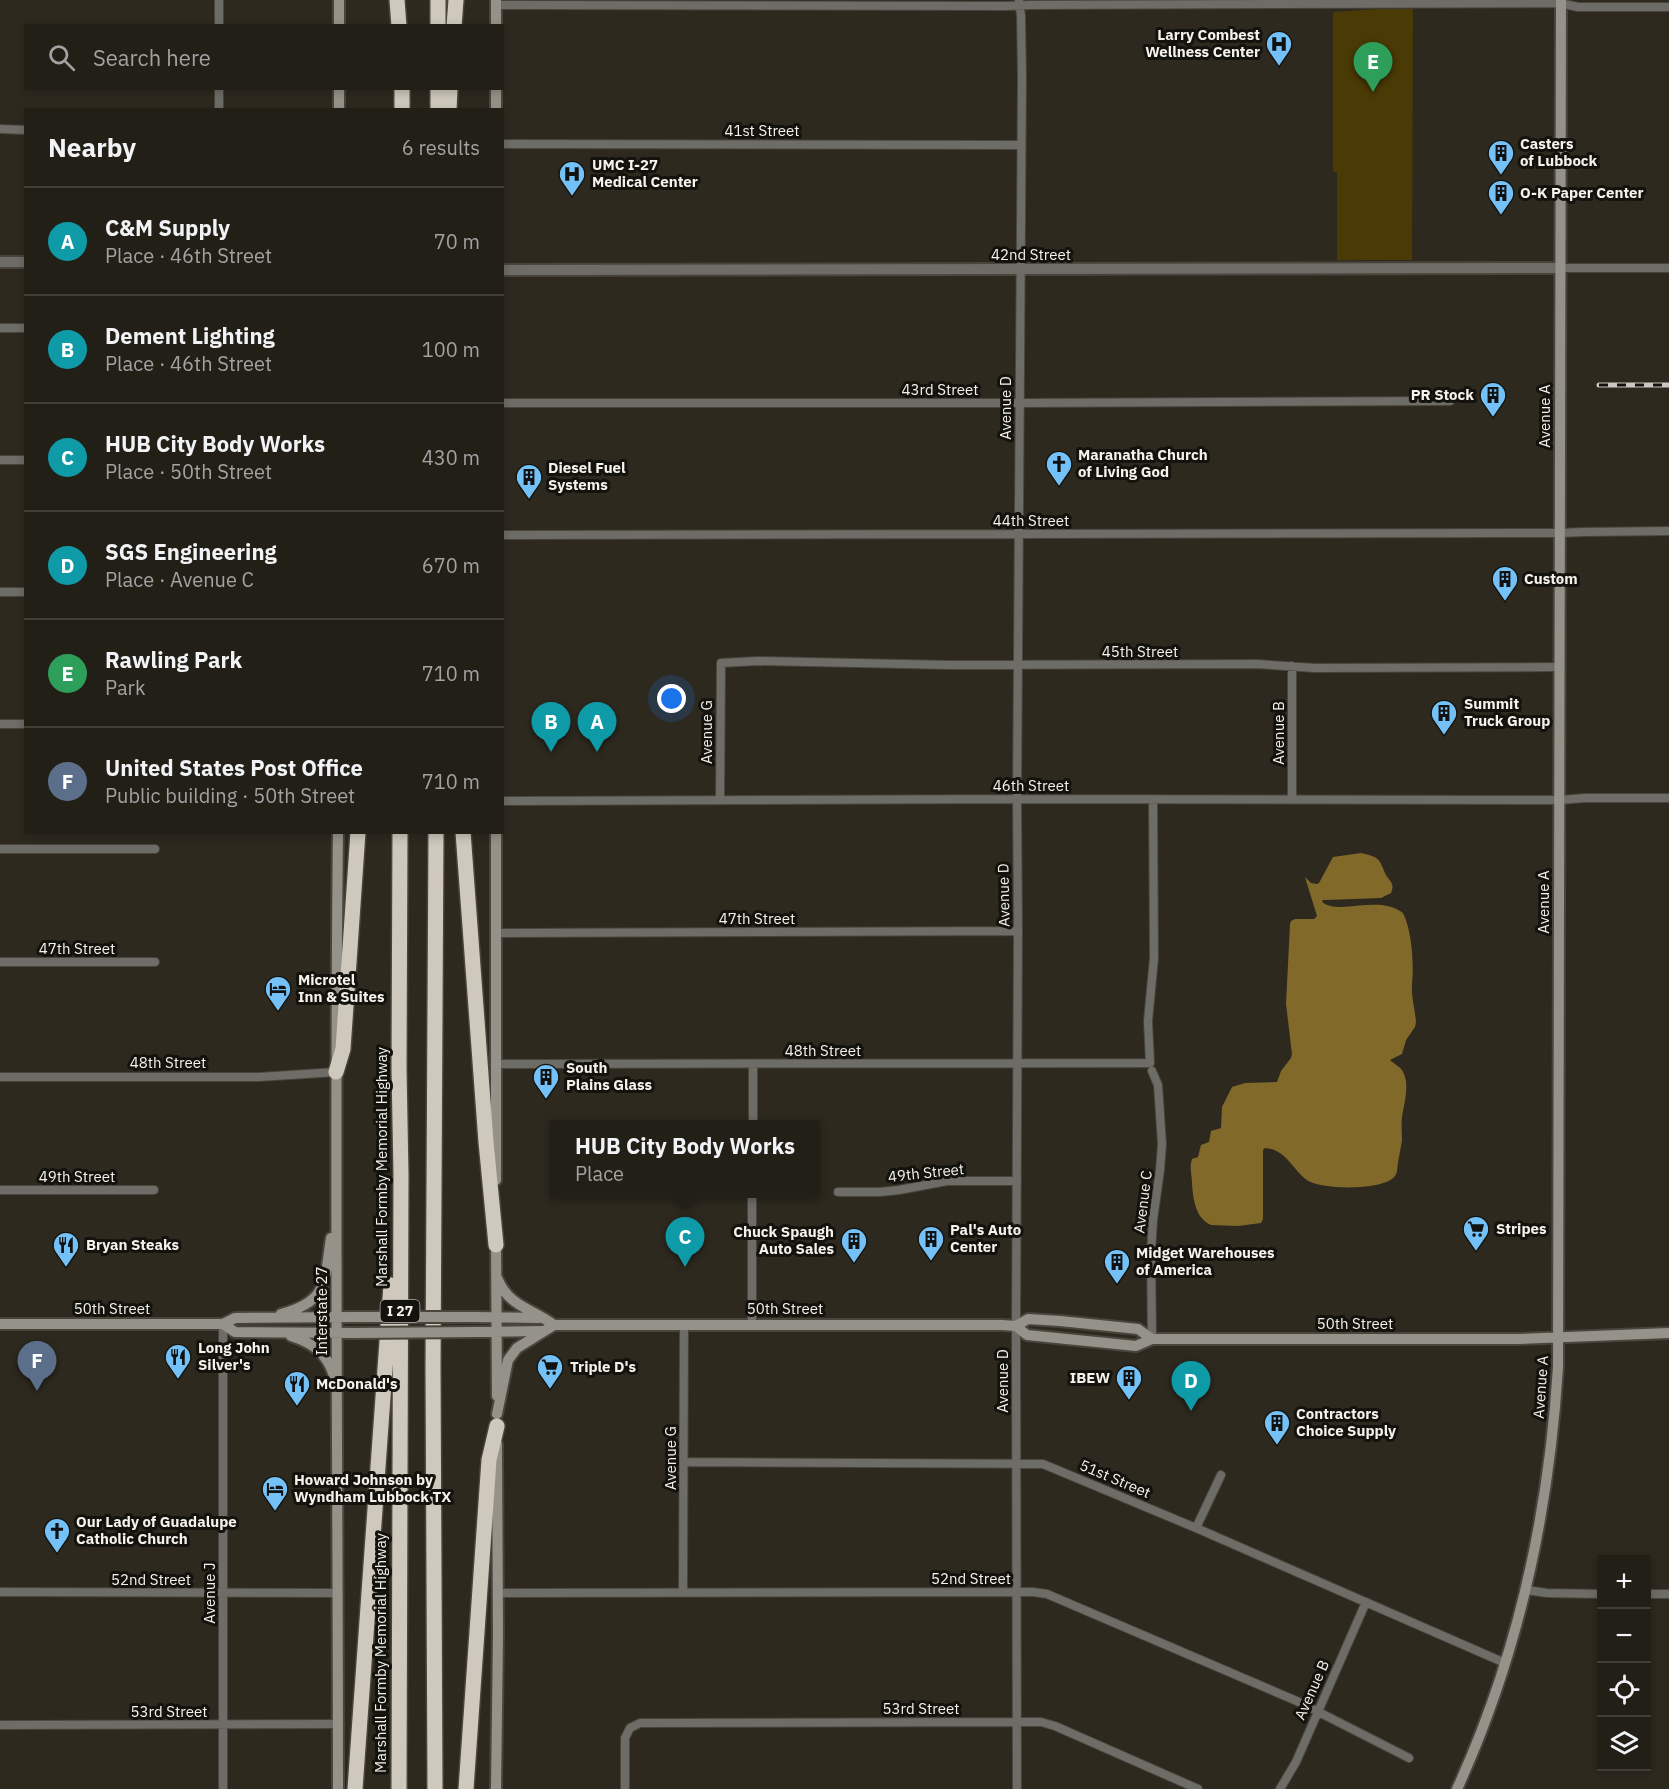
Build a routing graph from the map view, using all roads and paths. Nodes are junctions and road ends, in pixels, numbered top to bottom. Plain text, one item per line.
1 (219, 0) edge
2 (339, 0) edge
3 (397, 0) edge
4 (402, 0) edge
5 (438, 0) edge
6 (456, 0) edge
7 (1341, 2) edge
8 (1560, 2) edge
9 (496, 3) edge
10 (575, 3) edge
11 (1019, 3) edge
12 (1669, 7) edge
13 (219, 24) edge
14 (339, 24) edge
15 (401, 24) edge
16 (401, 24) edge
17 (438, 24) edge
18 (454, 24) edge
19 (496, 24) edge
20 (219, 90) edge
21 (339, 90) edge
22 (402, 90) edge
23 (438, 90) edge
24 (450, 90) edge
25 (496, 90) edge
26 (219, 108) edge
27 (339, 108) edge
28 (402, 108) edge
29 (438, 108) edge
30 (449, 108) edge
31 (496, 108) edge
32 (0, 129) edge
33 (24, 130) edge
34 (504, 144) edge
35 (1021, 145) junction
36 (0, 262) edge
37 (24, 262) edge
38 (1560, 268) junction
39 (1669, 268) edge
40 (504, 270) edge
41 (1021, 270) junction
42 (0, 328) edge
43 (24, 328) edge
44 (1450, 401) dead end
45 (504, 403) edge
46 (1020, 403) junction
47 (0, 460) edge
48 (24, 460) edge
49 (1669, 531) edge
50 (1560, 533) junction
51 (1019, 534) junction
52 (504, 535) edge
53 (0, 592) edge
54 (24, 592) edge
55 (721, 663) joint
56 (1017, 665) junction
57 (1292, 666) junction
58 (1560, 667) junction
59 (0, 724) edge
60 (24, 724) edge
61 (1669, 798) edge
62 (1017, 799) junction
63 (1292, 799) junction
64 (720, 800) junction
65 (1153, 800) junction
66 (1560, 800) junction
67 (504, 801) edge
68 (338, 834) edge
69 (358, 834) edge
70 (400, 834) edge
71 (436, 834) edge
72 (463, 834) edge
73 (496, 834) edge
74 (0, 849) edge
75 (155, 849) dead end
76 (1018, 931) junction
77 (496, 933) junction
78 (0, 962) edge
79 (154, 962) dead end
80 (496, 1064) junction
81 (753, 1064) junction
82 (1017, 1064) junction
83 (1151, 1067) junction
84 (336, 1072) junction
85 (0, 1077) edge
86 (753, 1120) edge
87 (401, 1175) junction
88 (1017, 1181) junction
89 (0, 1190) edge
90 (154, 1190) dead end
91 (838, 1192) dead end
92 (752, 1198) edge
93 (336, 1208) junction
94 (496, 1245) junction
95 (496, 1275) junction
96 (337, 1317) junction
97 (496, 1317) junction
98 (260, 1318) junction
99 (0, 1324) edge
100 (223, 1324) junction
101 (684, 1324) junction
102 (752, 1324) junction
103 (548, 1325) junction
104 (1016, 1326) junction
105 (496, 1332) junction
106 (282, 1333) junction
107 (337, 1333) junction
108 (1669, 1333) edge
109 (1559, 1338) junction
110 (1152, 1339) junction
111 (337, 1394) junction
112 (497, 1420) junction
113 (684, 1462) junction
114 (1017, 1462) junction
115 (1221, 1475) dead end
116 (1196, 1528) junction
117 (1526, 1590) junction
118 (0, 1592) edge
119 (683, 1592) junction
120 (1017, 1592) junction
121 (338, 1593) junction
122 (497, 1593) junction
123 (224, 1594) junction
124 (1597, 1594) edge
125 (1651, 1594) edge
126 (1669, 1594) edge
127 (1366, 1602) junction
128 (1505, 1664) junction
129 (1317, 1712) junction
130 (1017, 1722) junction
131 (338, 1724) junction
132 (0, 1725) edge
133 (224, 1725) junction
134 (1409, 1758) dead end
135 (223, 1789) edge
136 (338, 1789) edge
137 (355, 1789) edge
138 (399, 1789) edge
139 (435, 1789) edge
140 (466, 1789) edge
141 (496, 1789) edge
142 (625, 1789) edge
143 (1017, 1789) edge
144 (1198, 1789) edge
145 (1281, 1789) edge
146 (1457, 1789) edge

1 - 13 street
2 - 14 main road
3 - 15 highway
4 - 16 highway
5 - 17 highway
6 - 18 highway
7 - 8 street
7 - 11 street
8 - 12 street
8 - 38 main road, Avenue A
9 - 10 street
9 - 19 main road
10 - 11 street
11 - 35 street, Avenue D
20 - 26 street
21 - 27 main road
22 - 28 highway
23 - 29 highway
24 - 30 highway
25 - 31 main road
32 - 33 street
34 - 35 street, 41st Street
35 - 41 street, Avenue D
36 - 37 street
38 - 39 street
38 - 41 street, 42nd Street
38 - 50 main road, Avenue A
40 - 41 street, 42nd Street
41 - 46 street, Avenue D
42 - 43 street
44 - 46 street, 43rd Street
45 - 46 street, 43rd Street
46 - 51 street, Avenue D
47 - 48 street
49 - 50 street, 44th Street
50 - 51 street, 44th Street
50 - 58 main road, Avenue A
51 - 52 street, 44th Street
51 - 56 street, Avenue D
53 - 54 street
55 - 56 street, 45th Street
55 - 64 street, Avenue G
56 - 57 street, 45th Street
56 - 62 street, Avenue D
57 - 58 street, 45th Street
57 - 63 street, Avenue B
58 - 66 main road, Avenue A
59 - 60 street
61 - 66 street, 46th Street
62 - 64 street, 46th Street
62 - 65 street, 46th Street
62 - 76 street, Avenue D
63 - 65 street, 46th Street
63 - 66 street, 46th Street
64 - 67 street, 46th Street
65 - 83 street, Avenue C
66 - 109 main road, Avenue A
68 - 84 main road, Interstate 27
69 - 84 highway
70 - 87 highway, Marshall Formby Memorial Highway / I 27
71 - 139 highway, I 27
72 - 94 highway
73 - 77 main road
74 - 75 street
76 - 77 street, 47th Street
76 - 82 street, Avenue D
77 - 80 main road
78 - 79 street, 47th Street
80 - 81 street, 48th Street
80 - 94 main road
81 - 82 street, 48th Street
81 - 86 street
82 - 83 street, 48th Street
82 - 88 street, Avenue D
83 - 110 street, Avenue C
84 - 85 street, 48th Street
84 - 93 main road, Interstate 27
87 - 137 highway
87 - 138 highway, Marshall Formby Memorial Highway / I 27
88 - 91 street, 49th Street
88 - 104 street, Avenue D
89 - 90 street, 49th Street
92 - 102 street
93 - 96 main road, Interstate 27
93 - 98 main road
94 - 95 main road
95 - 97 main road
95 - 103 main road
96 - 97 main road, 50th Street, bridge
96 - 98 main road, 50th Street
96 - 107 main road, Interstate 27
97 - 103 main road, 50th Street
97 - 105 main road
98 - 100 main road, 50th Street
99 - 100 main road, 50th Street
100 - 106 main road, 50th Street
100 - 123 street, Avenue J
101 - 102 main road, 50th Street
101 - 103 main road, 50th Street
101 - 113 street, Avenue G
102 - 104 main road, 50th Street
103 - 105 main road, 50th Street
103 - 112 main road
104 - 110 main road, 50th Street
104 - 110 main road, 50th Street
104 - 114 street, Avenue D
105 - 107 main road, 50th Street, bridge
105 - 112 main road
106 - 107 main road, 50th Street
106 - 111 main road
107 - 111 main road, Interstate 27
108 - 109 main road, 50th Street
109 - 110 main road, 50th Street
109 - 117 main road, Avenue A
111 - 121 main road, Interstate 27
112 - 122 main road
112 - 140 highway
113 - 114 street, 51st Street
113 - 119 street, Avenue G
114 - 116 street, 51st Street
114 - 120 street, Avenue D
115 - 116 street
116 - 127 street, 51st Street
117 - 124 street
117 - 128 main road, Avenue A
118 - 123 street, 52nd Street
119 - 120 street, 52nd Street
119 - 122 street, 52nd Street
120 - 129 street, 52nd Street
120 - 130 street, Avenue D
121 - 123 street, 52nd Street
121 - 131 main road, Interstate 27
122 - 141 main road
123 - 133 street, Avenue J
125 - 126 street
127 - 128 street, 51st Street
127 - 129 street, Avenue B
128 - 146 main road, Avenue A
129 - 134 street, 52nd Street
129 - 145 street, Avenue B
130 - 142 street, 53rd Street
130 - 143 street, Avenue D
130 - 144 street, 53rd Street
131 - 133 street, 53rd Street
131 - 136 main road, Interstate 27
132 - 133 street, 53rd Street
133 - 135 street, Avenue J

